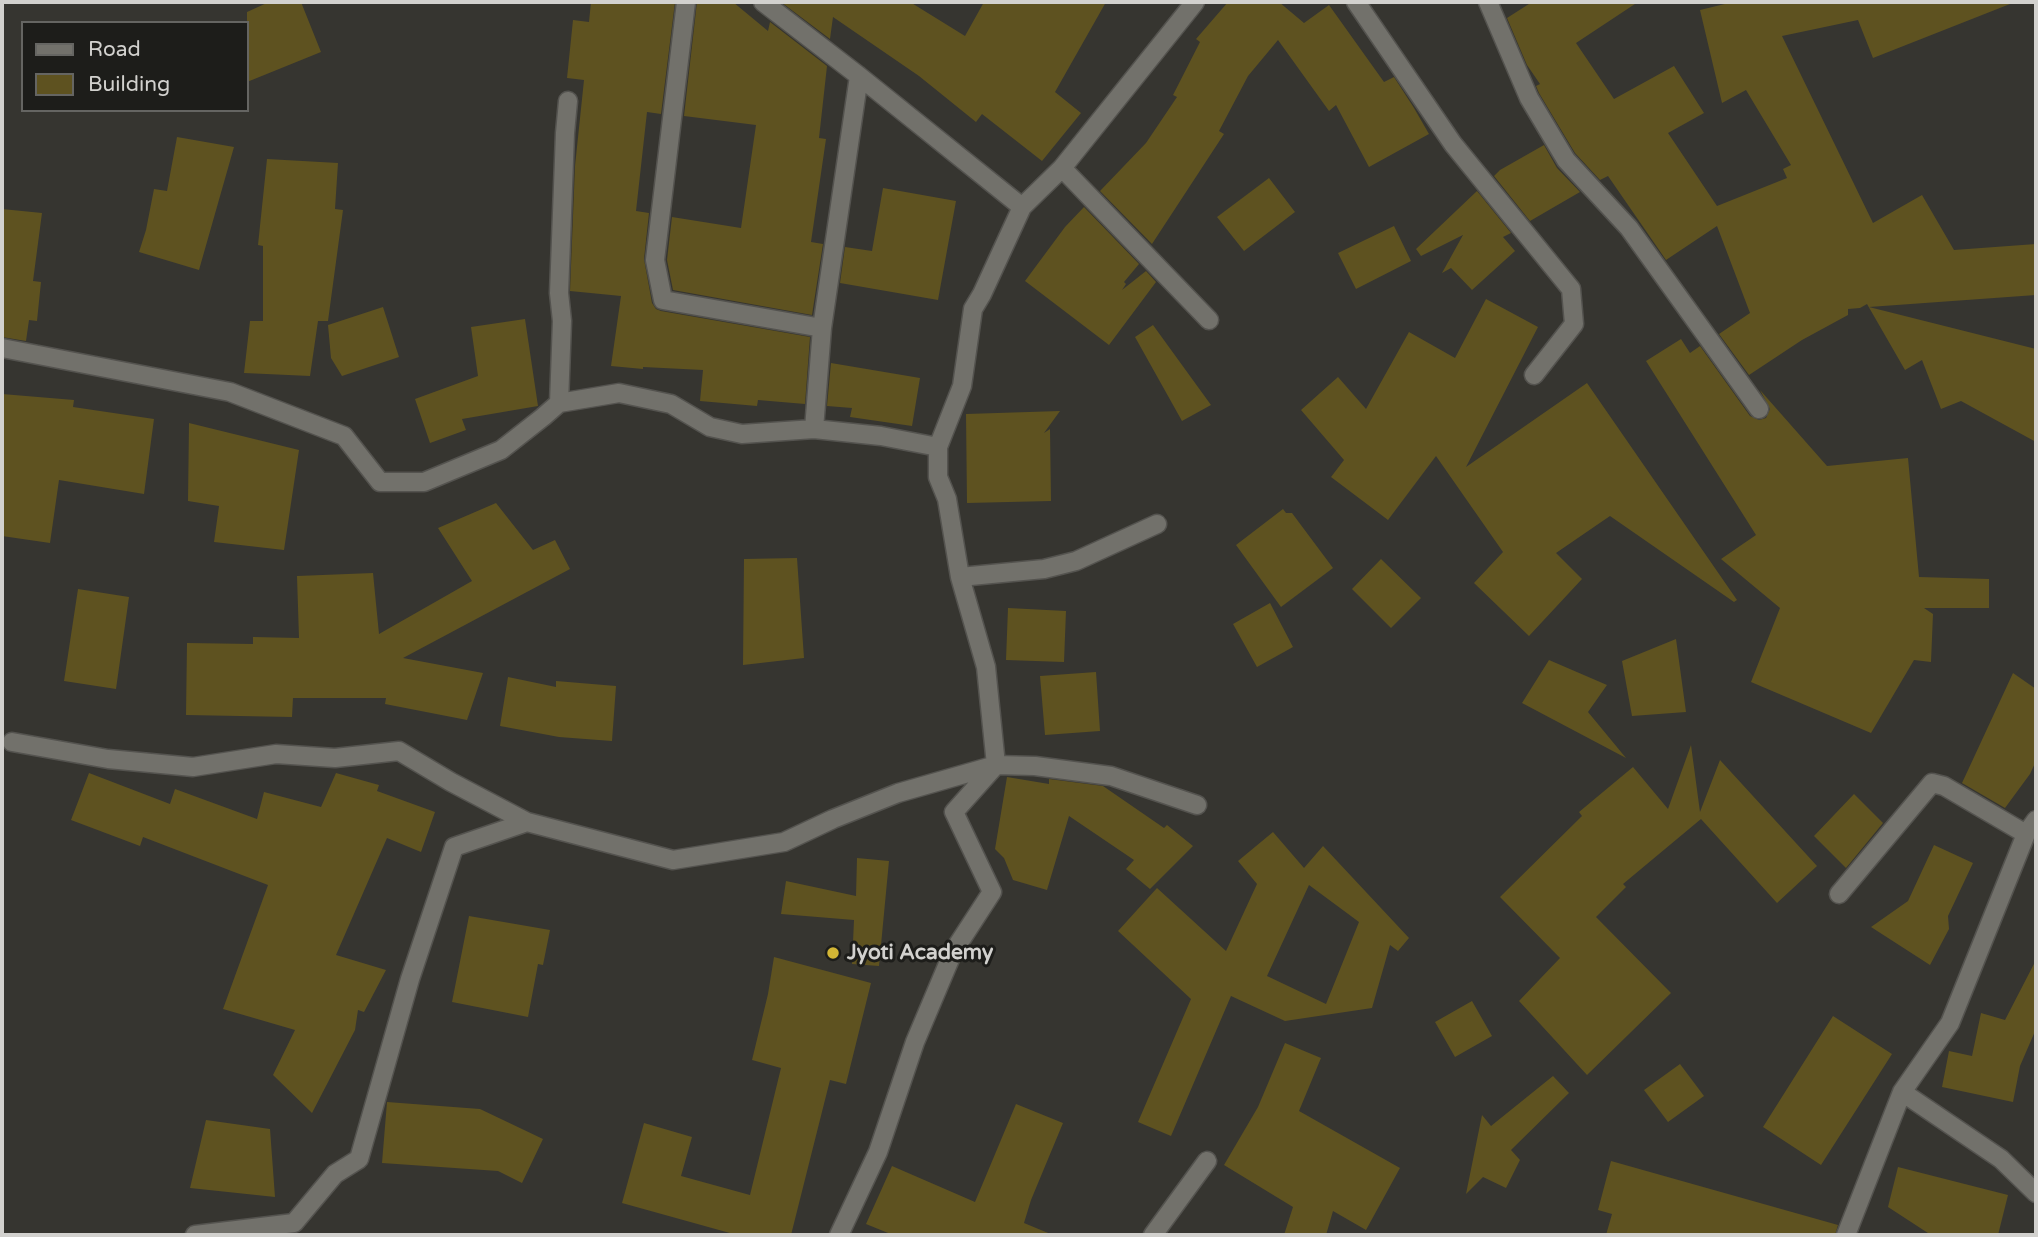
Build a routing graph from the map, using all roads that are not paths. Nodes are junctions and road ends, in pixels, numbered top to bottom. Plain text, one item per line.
1 (686, 2) edge
2 (763, 2) edge
3 (1195, 2) edge
4 (1356, 2) edge
5 (1488, 2) edge
6 (859, 76) junction
7 (568, 101) dead end
8 (1062, 168) junction
9 (1022, 207) junction
10 (1209, 320) dead end
11 (822, 328) junction
12 (2, 348) edge
13 (1534, 375) dead end
14 (559, 403) junction
15 (1759, 409) dead end
16 (814, 429) junction
17 (938, 447) junction
18 (1157, 524) dead end
19 (960, 577) junction
20 (12, 742) dead end
21 (996, 765) junction
22 (1198, 805) dead end
23 (527, 822) junction
24 (2031, 827) edge
25 (1839, 894) dead end
26 (1902, 1092) junction
27 (1207, 1161) dead end
28 (2036, 1193) edge
29 (195, 1235) edge
30 (839, 1235) edge
31 (1153, 1235) edge
32 (1846, 1235) edge

1 - 11 street
2 - 6 street
3 - 8 street
4 - 13 street
5 - 15 street
6 - 9 street
6 - 11 street
7 - 14 street
8 - 9 street
8 - 10 street
9 - 17 street
11 - 16 street
12 - 14 street
14 - 16 street
16 - 17 street
17 - 19 street
18 - 19 street
19 - 21 street
20 - 23 street
21 - 22 street
21 - 23 street
21 - 30 street
23 - 29 street
24 - 25 street
24 - 26 street
26 - 28 street
26 - 32 street
27 - 31 street

